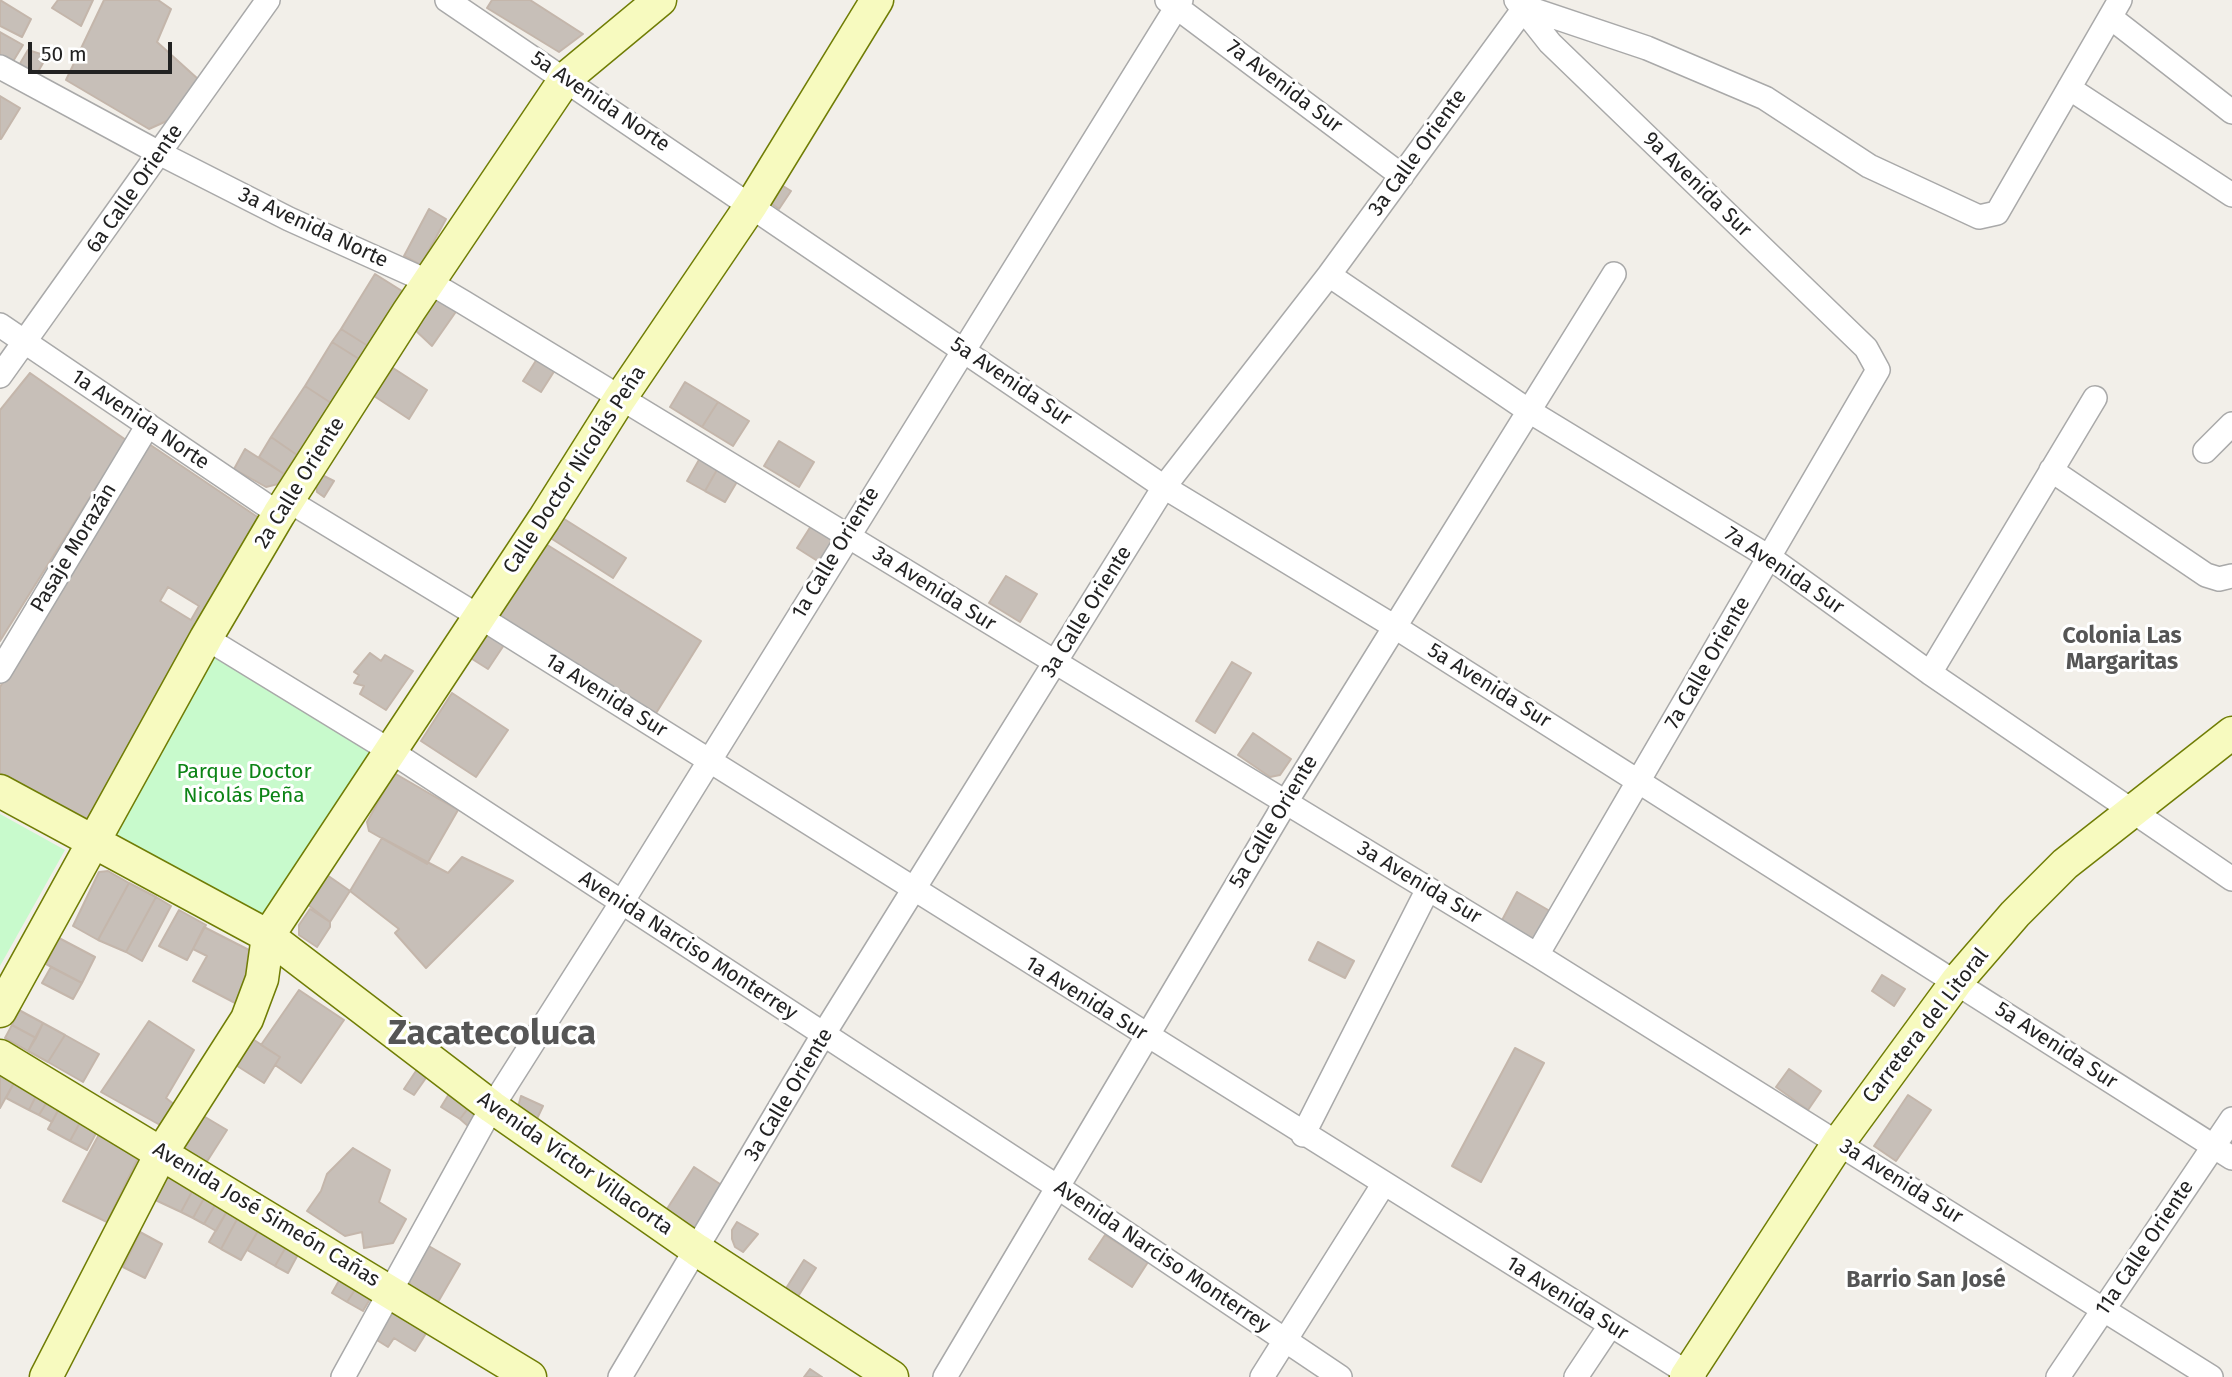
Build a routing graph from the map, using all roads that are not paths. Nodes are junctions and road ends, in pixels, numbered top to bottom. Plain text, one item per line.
1 (268, 0) edge
2 (447, 0) edge
3 (660, 0) edge
4 (877, 0) edge
5 (1175, 2) edge
6 (1520, 4) edge
7 (2115, 8) edge
8 (0, 67) edge
9 (566, 78) junction
10 (2069, 89) junction
11 (2232, 112) edge
12 (160, 154) junction
13 (1402, 176) junction
14 (2232, 195) edge
15 (752, 204) junction
16 (1614, 274) dead end
17 (1329, 275) junction
18 (429, 282) junction
19 (0, 326) edge
20 (26, 343) junction
21 (962, 349) junction
22 (1878, 370) joint
23 (0, 376) edge
24 (2095, 398) dead end
25 (619, 400) junction
26 (1529, 411) junction
27 (148, 425) junction
28 (2232, 425) edge
29 (2205, 451) dead end
30 (2051, 470) junction
31 (1164, 487) junction
32 (284, 508) junction
33 (847, 536) junction
34 (1769, 557) junction
35 (2232, 576) edge
36 (480, 617) junction
37 (1395, 627) junction
38 (206, 638) junction
39 (1055, 664) junction
40 (0, 671) edge
41 (1930, 673) junction
42 (2232, 733) edge
43 (389, 750) junction
44 (709, 763) junction
45 (1640, 781) junction
46 (0, 791) edge
47 (1286, 802) junction
48 (2131, 810) junction
49 (92, 840) junction
50 (2232, 879) edge
51 (1428, 889) junction
52 (915, 892) junction
53 (622, 902) junction
54 (268, 936) junction
55 (1537, 955) junction
56 (1957, 981) junction
57 (0, 1011) edge
58 (823, 1035) junction
59 (1144, 1035) junction
60 (0, 1055) edge
61 (492, 1107) junction
62 (2232, 1119) edge
63 (1303, 1135) junction
64 (1839, 1142) junction
65 (162, 1152) junction
66 (2222, 1153) edge
67 (1384, 1185) junction
68 (1059, 1188) junction
69 (697, 1250) junction
70 (390, 1290) junction
71 (2103, 1310) junction
72 (1610, 1326) junction
73 (1286, 1340) junction
74 (1689, 1376) edge
75 (46, 1377) edge
76 (343, 1377) edge
77 (530, 1377) edge
78 (620, 1377) edge
79 (892, 1377) edge
80 (945, 1377) edge
81 (1262, 1377) edge
82 (1340, 1377) edge
83 (1576, 1377) edge
84 (2058, 1377) edge
85 (2211, 1377) edge

1 - 12 street, 6a Calle Oriente
2 - 9 street, 5a Avenida Norte
3 - 9 main road, 2a Calle Oriente
4 - 15 main road, Calle Doctor Nicolás Peña
5 - 13 street, 7a Avenida Sur
5 - 21 street, 1a Calle Oriente
6 - 10 street
6 - 13 street, 3a Calle Oriente
6 - 22 street, 9a Avenida Sur
7 - 10 street
7 - 11 street
8 - 12 street, 3a Avenida Norte
9 - 15 street, 5a Avenida Norte
9 - 18 main road, 2a Calle Oriente
10 - 14 street
12 - 18 street, 3a Avenida Norte
12 - 20 street, 6a Calle Oriente
13 - 17 street, 3a Calle Oriente
15 - 21 street, 5a Avenida Sur
15 - 25 main road, Calle Doctor Nicolás Peña
16 - 26 street, 5a Calle Oriente
17 - 26 street, 7a Avenida Sur
17 - 31 street, 3a Calle Oriente
18 - 25 street, 3a Avenida Norte
18 - 32 main road, 2a Calle Oriente
19 - 20 street, 1a Avenida Norte
20 - 23 street, 6a Calle Oriente
20 - 27 street, 1a Avenida Norte
21 - 31 street, 5a Avenida Sur
21 - 33 street, 1a Calle Oriente
22 - 34 street, 7a Calle Oriente
24 - 30 street
25 - 33 street, 3a Avenida Sur
25 - 36 main road, Calle Doctor Nicolás Peña
26 - 34 street, 7a Avenida Sur
26 - 37 street, 5a Calle Oriente
27 - 32 street, 1a Avenida Norte
27 - 40 street, Pasaje Morazán
28 - 29 street
30 - 35 street
30 - 41 street
31 - 37 street, 5a Avenida Sur
31 - 39 street, 3a Calle Oriente
32 - 36 street, 1a Avenida Norte
32 - 38 main road, 2a Calle Oriente
33 - 39 street, 3a Avenida Sur
33 - 44 street, 1a Calle Oriente
34 - 41 street, 7a Avenida Sur
34 - 45 street, 7a Calle Oriente
36 - 43 main road, Calle Doctor Nicolás Peña
36 - 44 street, 1a Avenida Sur
37 - 45 street, 5a Avenida Sur
37 - 47 street, 5a Calle Oriente
38 - 43 street, Avenida Narciso Monterrey
38 - 49 main road, 2a Calle Oriente
39 - 47 street, 3a Avenida Sur
39 - 52 street, 3a Calle Oriente
41 - 48 street, 7a Avenida Sur
42 - 48 main road, Carretera del Litoral
43 - 53 street, Avenida Narciso Monterrey
43 - 54 main road, Calle Doctor Nicolás Peña
44 - 52 street, 1a Avenida Sur
44 - 53 street, 1a Calle Oriente
45 - 55 street, 7a Calle Oriente
45 - 56 street, 5a Avenida Sur
46 - 49 main road, Avenida Víctor Villacorta
47 - 51 street, 3a Avenida Sur
47 - 59 street, 5a Calle Oriente
48 - 50 street, 7a Avenida Sur
48 - 56 main road, Carretera del Litoral
49 - 54 main road, Avenida Víctor Villacorta
49 - 57 main road, 2a Calle Oriente
51 - 55 street, 3a Avenida Sur
51 - 63 street
52 - 58 street, 3a Calle Oriente
52 - 59 street, 1a Avenida Sur
53 - 58 street, Avenida Narciso Monterrey
53 - 61 street, 1a Calle Oriente
54 - 61 main road, Avenida Víctor Villacorta
54 - 65 main road
55 - 64 street, 3a Avenida Sur
56 - 64 main road, Carretera del Litoral
56 - 66 street, 5a Avenida Sur
58 - 68 street, Avenida Narciso Monterrey
58 - 69 street, 3a Calle Oriente
59 - 63 street, 1a Avenida Sur
59 - 68 street, 5a Calle Oriente
60 - 65 main road, Avenida José Simeón Cañas
61 - 69 main road, Avenida Víctor Villacorta
61 - 70 street, 1a Calle Oriente
62 - 66 street, 11a Calle Oriente
63 - 67 street, 1a Avenida Sur
64 - 71 street, 3a Avenida Sur
64 - 74 main road, Carretera del Litoral
65 - 70 main road, Avenida José Simeón Cañas
65 - 75 main road
66 - 71 street, 11a Calle Oriente
67 - 72 street, 1a Avenida Sur
67 - 73 street
68 - 73 street, Avenida Narciso Monterrey
68 - 80 street, 5a Calle Oriente
69 - 78 street, 3a Calle Oriente
69 - 79 main road, Avenida Víctor Villacorta
70 - 76 street, 1a Calle Oriente
70 - 77 main road, Avenida José Simeón Cañas
71 - 84 street, 11a Calle Oriente
71 - 85 street, 3a Avenida Sur
72 - 74 street, 1a Avenida Sur
72 - 83 street
73 - 81 street
73 - 82 street, Avenida Narciso Monterrey

